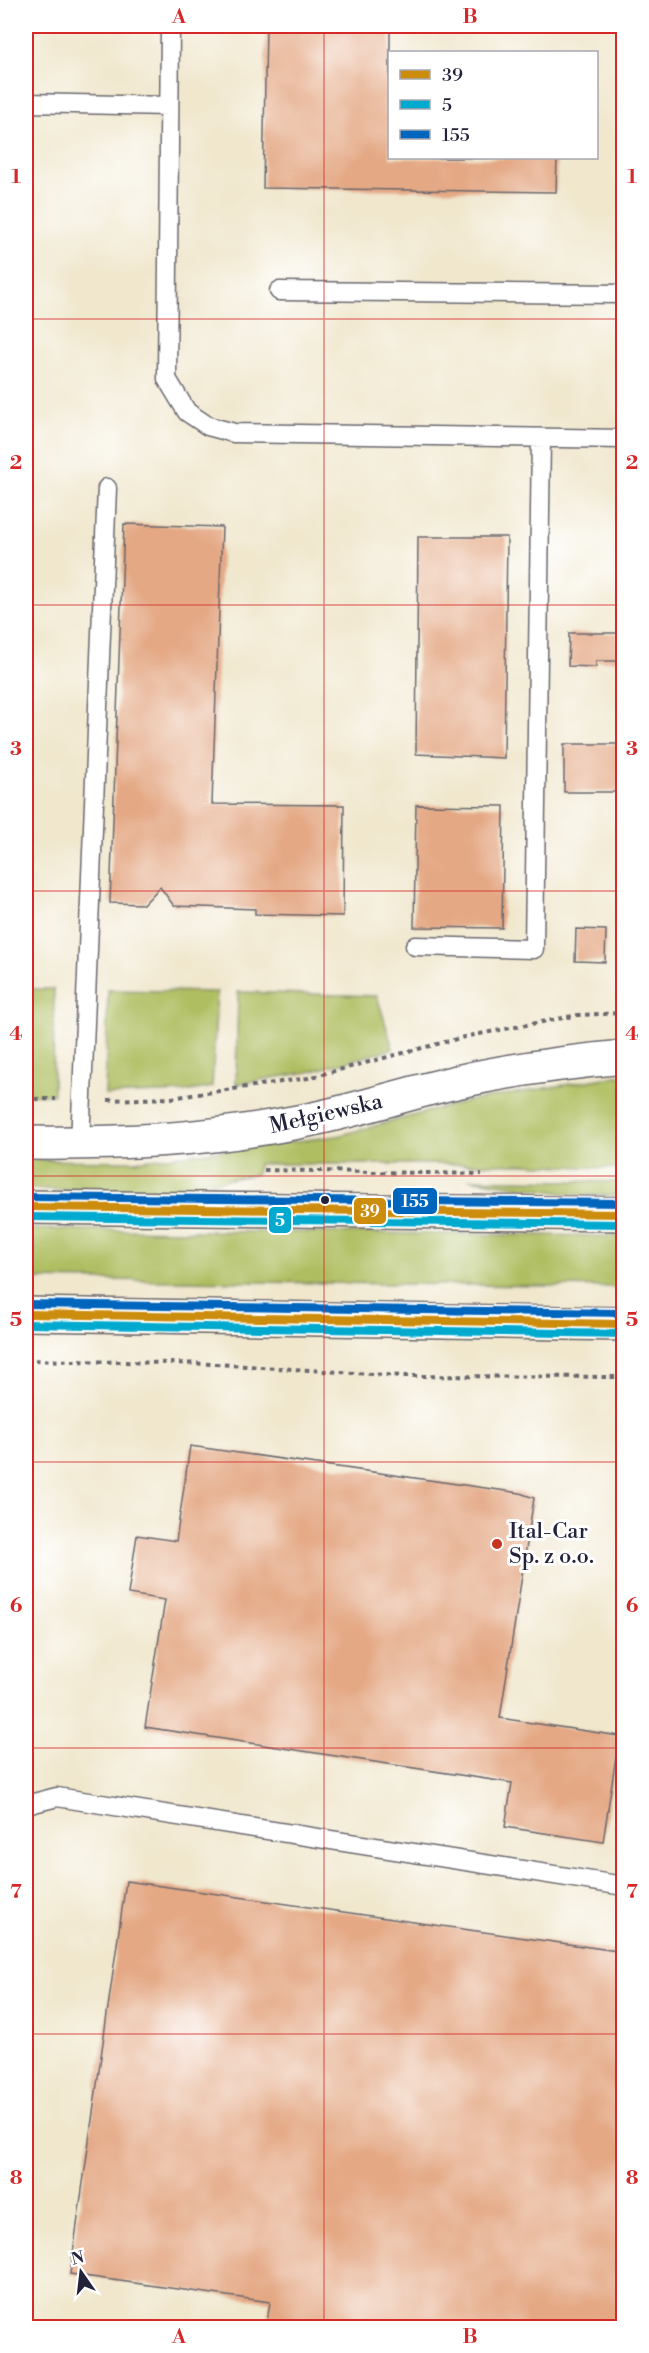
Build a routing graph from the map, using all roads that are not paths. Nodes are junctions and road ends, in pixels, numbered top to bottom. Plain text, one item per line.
1 (170, 26) edge
2 (26, 103) edge
3 (169, 106) junction
4 (279, 291) dead end
5 (624, 294) edge
6 (541, 438) junction
7 (624, 439) edge
8 (106, 488) dead end
9 (415, 946) dead end
10 (624, 1057) edge
11 (26, 1143) edge
12 (81, 1144) junction
13 (26, 1206) edge
14 (624, 1214) edge
15 (26, 1314) edge
16 (624, 1324) edge
17 (26, 1805) edge
18 (624, 1886) edge

1 - 3 lane
2 - 3 lane
3 - 6 lane
4 - 5 lane
6 - 7 lane
6 - 9 lane
8 - 12 lane
10 - 12 street, Mełgiewska
11 - 12 street, Mełgiewska
13 - 14 main road
15 - 16 main road
17 - 18 lane

